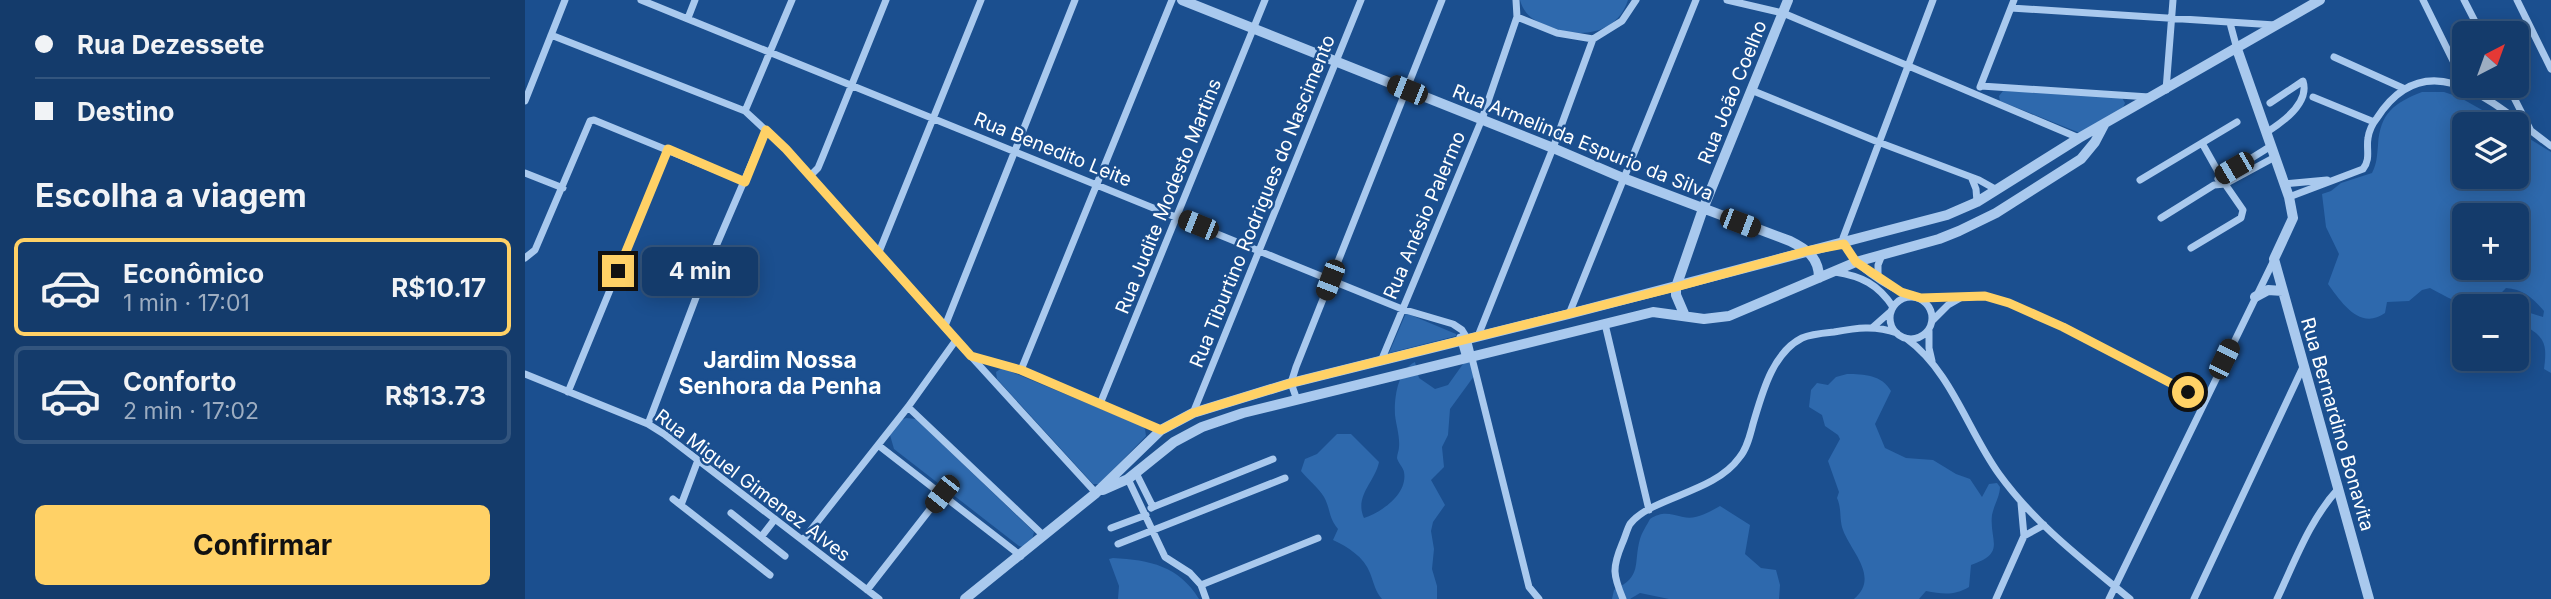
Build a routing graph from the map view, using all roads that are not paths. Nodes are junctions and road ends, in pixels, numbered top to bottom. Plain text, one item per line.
1 (565, 0) edge
2 (641, 0) edge
3 (695, 0) edge
4 (792, 0) edge
5 (887, 0) edge
6 (981, 0) edge
7 (1075, 0) edge
8 (1172, 0) edge
9 (1182, 0) edge
10 (1265, 0) edge
11 (1361, 0) edge
12 (1442, 0) edge
13 (1516, 0) edge
14 (1636, 0) edge
15 (1696, 0) edge
16 (1727, 0) edge
17 (1788, 0) edge
18 (1933, 0) edge
19 (2173, 0) edge
20 (2320, 0) edge
21 (2423, 0) edge
22 (2464, 0) edge
23 (2517, 0) edge
24 (2012, 4) edge
25 (1783, 13) junction
26 (1517, 17) junction
27 (688, 18) junction
28 (2171, 19) junction
29 (2475, 21) edge
30 (2230, 23) junction
31 (2276, 24) junction
32 (1253, 28) junction
33 (551, 35) junction
34 (1593, 39) junction
35 (2237, 49) junction
36 (771, 53) junction
37 (2334, 57) dead end
38 (2452, 59) edge
39 (1334, 61) junction
40 (1909, 68) junction
41 (2551, 69) edge
42 (2452, 82) edge
43 (852, 85) junction
44 (1981, 86) junction
45 (2405, 89) junction
46 (1407, 90) junction
47 (1751, 90) junction
48 (2166, 90) junction
49 (1977, 94) junction
50 (2150, 97) junction
51 (2313, 97) dead end
52 (2484, 98) edge
53 (2514, 98) edge
54 (525, 101) edge
55 (2270, 103) dead end
56 (745, 111) junction
57 (933, 117) junction
58 (1482, 119) junction
59 (2237, 122) dead end
60 (2374, 122) junction
61 (2106, 123) junction
62 (766, 130) junction
63 (2267, 132) junction
64 (2532, 132) junction
65 (2079, 138) junction
66 (1878, 142) junction
67 (2202, 143) junction
68 (2271, 146) junction
69 (2551, 146) edge
70 (1553, 148) junction
71 (668, 149) junction
72 (1015, 150) junction
73 (2275, 157) junction
74 (525, 173) edge
75 (810, 176) junction
76 (2220, 176) junction
77 (1623, 178) junction
78 (1972, 179) junction
79 (2140, 180) dead end
80 (2328, 180) junction
81 (745, 182) junction
82 (1096, 184) junction
83 (2225, 184) junction
84 (2284, 184) junction
85 (2214, 186) junction
86 (563, 188) junction
87 (1997, 190) junction
88 (2289, 197) junction
89 (1977, 202) junction
90 (1703, 209) junction
91 (1177, 216) junction
92 (2161, 218) dead end
93 (1777, 237) junction
94 (1844, 244) junction
95 (2192, 248) dead end
96 (1258, 250) junction
97 (1807, 251) junction
98 (879, 252) junction
99 (1883, 253) junction
100 (525, 258) edge
101 (1781, 258) junction
102 (2274, 259) junction
103 (1856, 262) junction
104 (1835, 272) junction
105 (1878, 277) junction
106 (1819, 278) junction
107 (1330, 280) junction
108 (1676, 287) junction
109 (2283, 291) junction
110 (1912, 296) junction
111 (1963, 296) junction
112 (2255, 297) junction
113 (1921, 298) junction
114 (1402, 309) junction
115 (1891, 310) junction
116 (1569, 314) junction
117 (1685, 316) junction
118 (1933, 320) junction
119 (1605, 324) junction
120 (945, 327) junction
121 (1873, 327) junction
122 (1929, 331) junction
123 (1897, 334) junction
124 (1469, 338) junction
125 (1907, 339) junction
126 (956, 340) junction
127 (971, 356) junction
128 (1469, 357) junction
129 (1381, 361) junction
130 (1934, 365) junction
131 (2303, 367) junction
132 (1021, 370) junction
133 (525, 374) edge
134 (1291, 383) junction
135 (568, 392) junction
136 (1297, 400) junction
137 (2204, 401) junction
138 (1100, 404) junction
139 (908, 407) junction
140 (1193, 413) junction
141 (647, 424) junction
142 (1161, 430) junction
143 (878, 445) junction
144 (1273, 459) dead end
145 (698, 460) junction
146 (1132, 476) junction
147 (1285, 478) dead end
148 (2339, 487) junction
149 (1100, 490) junction
150 (942, 494) junction
151 (673, 499) dead end
152 (2021, 503) junction
153 (681, 505) junction
154 (1153, 507) junction
155 (1649, 510) junction
156 (731, 513) dead end
157 (1145, 513) junction
158 (775, 519) junction
159 (2043, 525) junction
160 (1111, 528) dead end
161 (1153, 530) junction
162 (2024, 536) junction
163 (761, 537) junction
164 (1044, 537) junction
165 (1318, 538) dead end
166 (803, 540) junction
167 (1118, 544) dead end
168 (1021, 555) junction
169 (785, 556) dead end
170 (770, 575) dead end
171 (1201, 585) junction
172 (2115, 586) junction
173 (2365, 587) junction
174 (867, 590) junction
175 (879, 599) edge
176 (965, 599) edge
177 (1206, 599) edge
178 (1539, 599) edge
179 (1623, 599) edge
180 (1996, 599) edge
181 (2109, 599) edge
182 (2130, 599) edge
183 (2194, 599) edge
184 (2277, 599) edge
185 (2360, 599) edge
186 (2369, 599) edge

1 - 33 street
2 - 27 street, Rua Benedito Leite
3 - 27 street
4 - 36 street
5 - 43 street
6 - 57 street
7 - 72 street
8 - 82 street
9 - 32 street, Rua Armelinda Espurio da Silva
10 - 32 street, Rua Judite Modesto Martins
11 - 39 street, Rua Tiburtino Rodrigues do Nascimento
12 - 46 street
13 - 26 street, Rua Anésio Palermo
14 - 34 street
15 - 77 street
16 - 25 street
17 - 25 street, Rua João Coelho
18 - 40 street
19 - 28 street
20 - 31 street
21 - 38 street
22 - 29 street
23 - 41 street
24 - 28 street
24 - 44 street
25 - 40 street
25 - 47 street, Rua João Coelho
26 - 34 street
26 - 58 street, Rua Anésio Palermo
27 - 36 street, Rua Benedito Leite
28 - 30 street
28 - 48 street
30 - 31 street
30 - 35 street
31 - 35 street
32 - 39 street, Rua Armelinda Espurio da Silva
32 - 91 street, Rua Judite Modesto Martins
33 - 54 street
33 - 56 street
34 - 70 street
35 - 48 street
35 - 63 street
36 - 43 street, Rua Benedito Leite
36 - 56 street
37 - 45 street
39 - 46 street, Rua Armelinda Espurio da Silva
39 - 96 street, Rua Tiburtino Rodrigues do Nascimento
40 - 49 street
40 - 66 street
42 - 45 street
43 - 57 street, Rua Benedito Leite
43 - 75 street
44 - 49 street
44 - 50 street
45 - 60 street
46 - 58 street, Rua Armelinda Espurio da Silva
46 - 107 street
47 - 66 street
47 - 90 street, Rua João Coelho
48 - 50 street
49 - 65 street
50 - 61 street
51 - 60 street
52 - 64 street
53 - 64 street
55 - 63 street
56 - 62 street
57 - 72 street, Rua Benedito Leite
57 - 98 street
58 - 70 street, Rua Armelinda Espurio da Silva
58 - 114 street, Rua Anésio Palermo
59 - 67 street
60 - 80 street
61 - 65 street
61 - 99 street
62 - 75 street
62 - 81 street
63 - 68 street
64 - 69 street
65 - 87 street
66 - 78 street
66 - 94 street
67 - 76 street
67 - 79 street
68 - 73 street
68 - 76 street
70 - 77 street, Rua Armelinda Espurio da Silva
70 - 124 street
71 - 81 street
71 - 86 street
71 - 135 street
72 - 82 street, Rua Benedito Leite
72 - 120 street
73 - 83 street
73 - 84 street
74 - 86 street
75 - 98 street
76 - 83 street
76 - 85 street
77 - 90 street, Rua Armelinda Espurio da Silva
77 - 116 street
78 - 87 street
78 - 89 street
80 - 84 street
80 - 88 street
81 - 141 street
82 - 91 street, Rua Benedito Leite
82 - 132 street
83 - 85 street
83 - 95 street
84 - 88 street
85 - 92 street
86 - 100 street
87 - 89 street
88 - 102 street
89 - 94 street
90 - 93 street, Rua Armelinda Espurio da Silva
90 - 108 street, Rua João Coelho
91 - 96 street, Rua Benedito Leite
91 - 138 street, Rua Judite Modesto Martins
93 - 97 street, Rua Armelinda Espurio da Silva
93 - 101 street
94 - 97 street
94 - 103 street
96 - 107 street, Rua Benedito Leite
96 - 140 street, Rua Tiburtino Rodrigues do Nascimento
97 - 101 street
97 - 106 street
98 - 120 street
99 - 103 street
99 - 105 street
101 - 108 street
102 - 109 street, Rua Bernardino Bonavita
102 - 112 street
103 - 104 street
103 - 105 street
104 - 106 street
104 - 115 street
105 - 110 street
106 - 117 street
107 - 114 street, Rua Benedito Leite
107 - 134 street
108 - 116 street
108 - 117 street
109 - 112 street
109 - 131 street, Rua Bernardino Bonavita
110 - 113 street
110 - 115 street
111 - 113 street
111 - 118 street
111 - 137 street
112 - 137 street
113 - 118 street
114 - 124 street, Rua Benedito Leite
114 - 129 street, Rua Anésio Palermo
115 - 121 street
115 - 123 street
116 - 124 street
117 - 119 street
118 - 122 street
119 - 128 street
119 - 155 street
120 - 126 street
121 - 123 street
121 - 155 street
122 - 125 street
122 - 130 street
123 - 125 street
124 - 128 street
124 - 129 street
125 - 130 street
126 - 127 street
126 - 139 street
127 - 132 street
127 - 149 street
128 - 136 street
128 - 178 street
129 - 134 street
130 - 152 street
131 - 148 street, Rua Bernardino Bonavita
131 - 183 street
132 - 138 street
133 - 135 street, Rua Miguel Gimenez Alves
134 - 136 street
134 - 140 street
135 - 141 street, Rua Miguel Gimenez Alves
136 - 146 street
137 - 172 street
138 - 142 street
139 - 143 street
139 - 164 street
140 - 142 street
141 - 145 street, Rua Miguel Gimenez Alves
142 - 149 street
143 - 150 street
143 - 166 street
144 - 154 street
145 - 153 street
145 - 158 street, Rua Miguel Gimenez Alves
146 - 149 street
146 - 154 street
146 - 157 street
147 - 161 street
148 - 173 street, Rua Bernardino Bonavita
148 - 184 street
149 - 164 street
150 - 168 street
150 - 174 street
151 - 153 street
152 - 159 street
152 - 162 street
153 - 170 street
154 - 157 street
155 - 179 street
156 - 163 street
157 - 160 street
157 - 161 street
158 - 163 street
158 - 166 street, Rua Miguel Gimenez Alves
159 - 162 street
159 - 172 street
161 - 167 street
161 - 171 street
162 - 180 street
163 - 169 street
164 - 168 street
165 - 171 street
166 - 174 street, Rua Miguel Gimenez Alves
168 - 176 street
171 - 177 street
172 - 181 street
172 - 182 street
173 - 185 street
173 - 186 street, Rua Bernardino Bonavita
174 - 175 street, Rua Miguel Gimenez Alves

